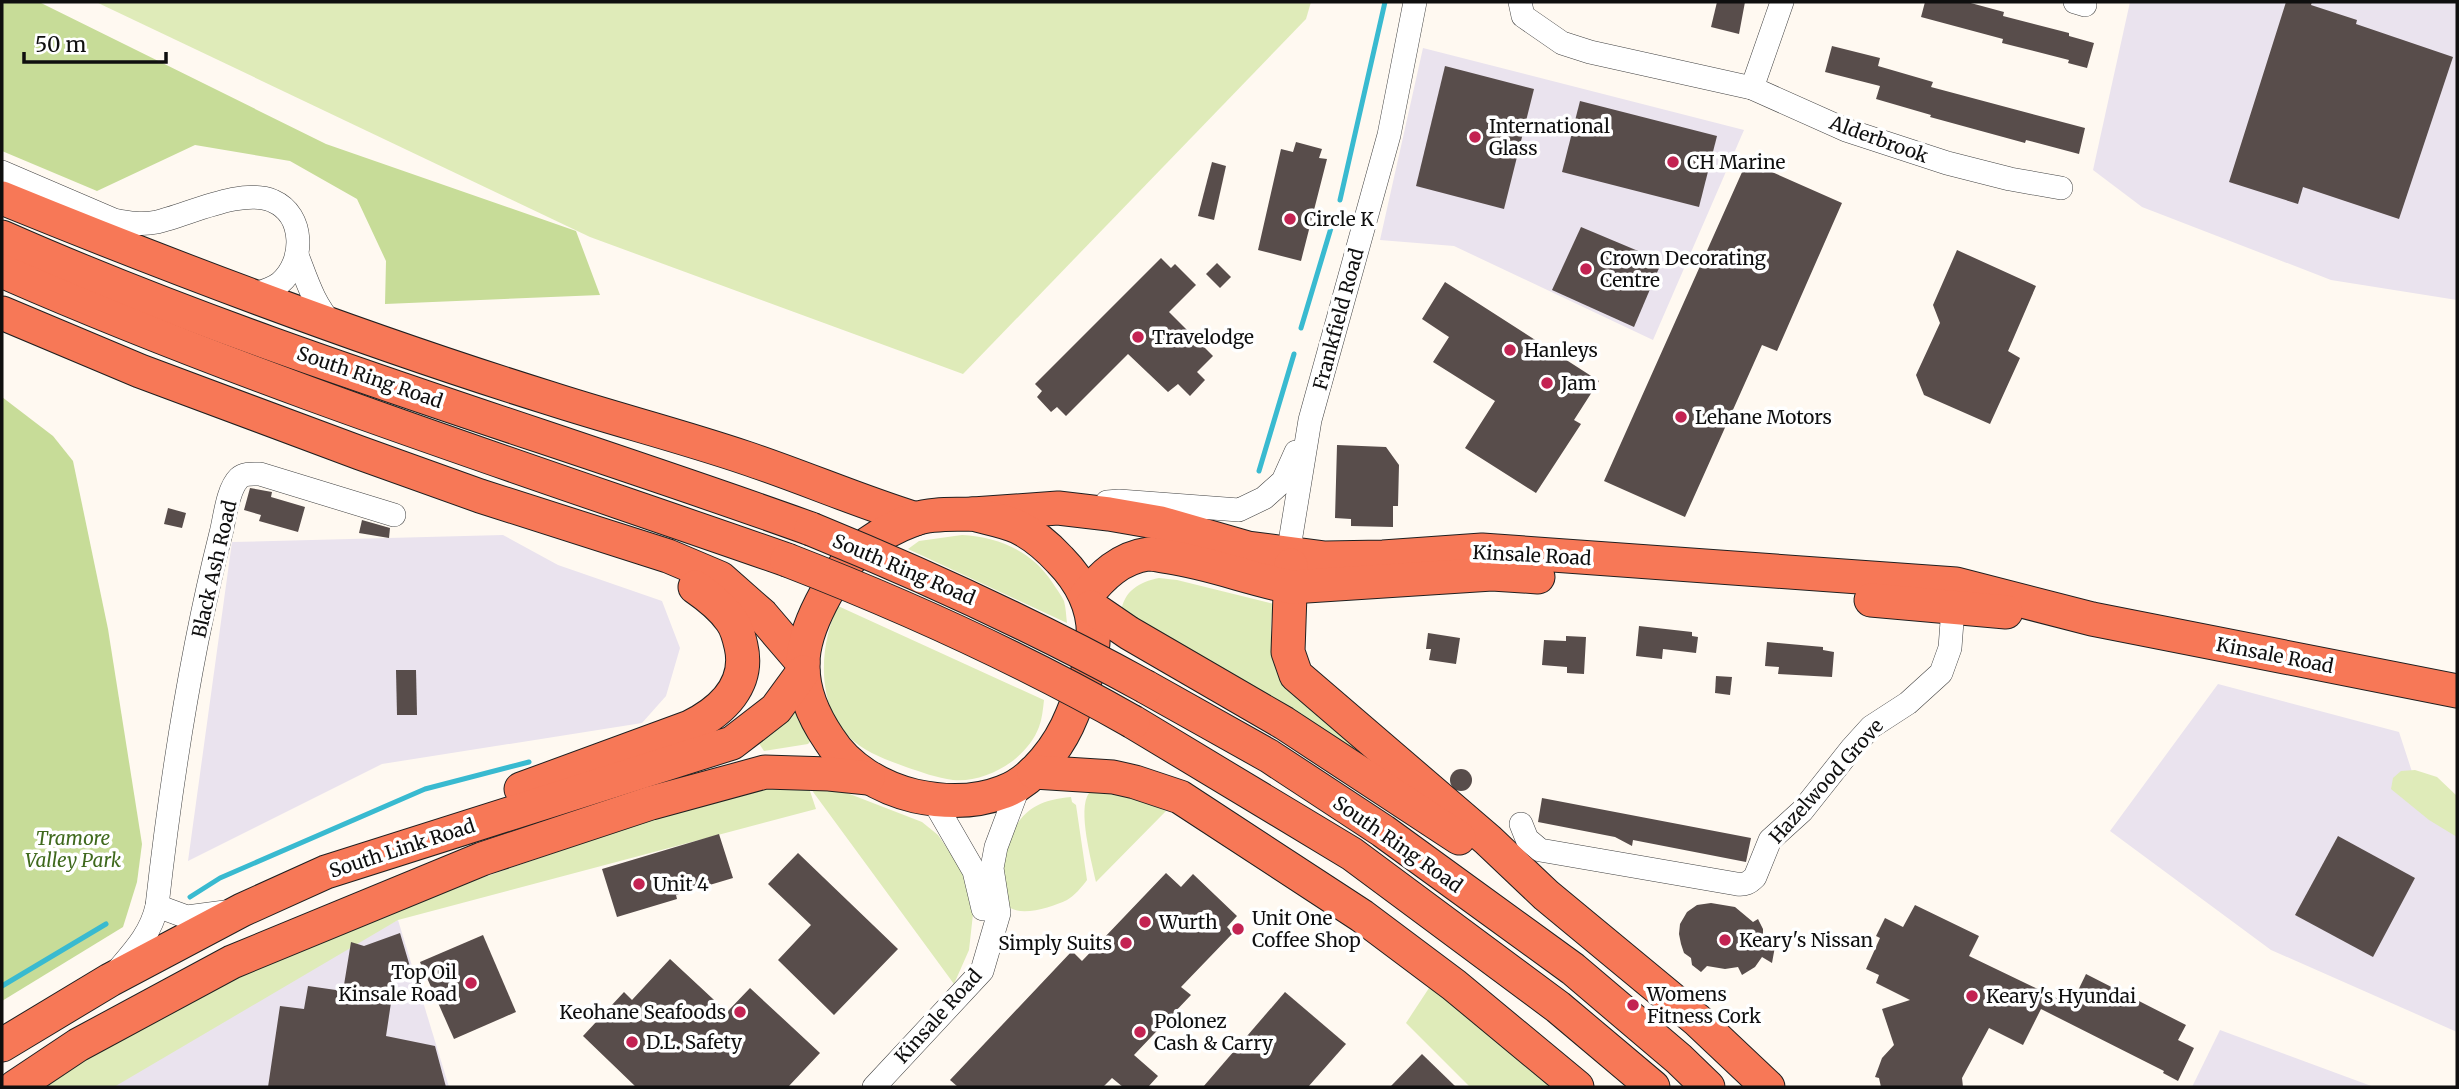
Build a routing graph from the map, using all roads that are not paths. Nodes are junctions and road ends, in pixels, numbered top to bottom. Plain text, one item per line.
1 (1415, 2) edge
2 (1520, 2) edge
3 (1782, 2) edge
4 (1752, 88) junction
5 (2, 172) edge
6 (2061, 188) dead end
7 (2, 198) edge
8 (2, 237) edge
9 (297, 255) junction
10 (2, 271) edge
11 (250, 295) junction
12 (2, 313) edge
13 (333, 325) junction
14 (1310, 420) junction
15 (480, 496) junction
16 (1058, 508) junction
17 (973, 514) junction
18 (394, 515) dead end
19 (916, 519) junction
20 (1291, 571) junction
21 (1954, 597) junction
22 (1089, 602) junction
23 (803, 668) junction
24 (2457, 691) edge
25 (1027, 777) junction
26 (868, 778) junction
27 (933, 800) junction
28 (1521, 824) dead end
29 (326, 872) junction
30 (1546, 895) junction
31 (157, 906) junction
32 (242, 910) junction
33 (990, 939) junction
34 (110, 980) junction
35 (2, 1045) edge
36 (15, 1087) edge
37 (874, 1087) edge
38 (1577, 1087) edge
39 (1653, 1087) edge
40 (1708, 1087) edge
41 (1768, 1087) edge

1 - 14 street, Frankfield Road
2 - 4 street, Alderbrook
3 - 4 street
4 - 6 street, Alderbrook
5 - 9 street
7 - 11 highway
8 - 40 highway, South Ring Road, bridge
9 - 11 street
9 - 13 street
10 - 39 highway, South Ring Road, bridge
11 - 13 highway
12 - 15 highway
13 - 19 highway
14 - 16 street
14 - 20 street, Frankfield Road
15 - 23 highway
15 - 29 highway
16 - 17 highway, Kinsale Road
16 - 20 highway, Kinsale Road
17 - 19 highway, Kinsale Road
17 - 22 highway
18 - 31 street, Black Ash Road
19 - 23 highway
20 - 21 highway, Kinsale Road
20 - 22 highway, Kinsale Road
20 - 30 highway
21 - 24 highway, Kinsale Road
21 - 28 street, Hazelwood Grove
22 - 25 highway
22 - 30 highway
23 - 26 highway
23 - 29 highway, South Link Road
25 - 27 highway
25 - 33 street, Kinsale Road
25 - 38 highway
26 - 27 highway
26 - 36 highway, South Link Road
27 - 33 street, Kinsale Road
29 - 32 highway, South Link Road
30 - 41 highway
31 - 32 street
31 - 34 street
32 - 34 highway, South Link Road
33 - 37 street, Kinsale Road
34 - 35 highway, South Link Road

